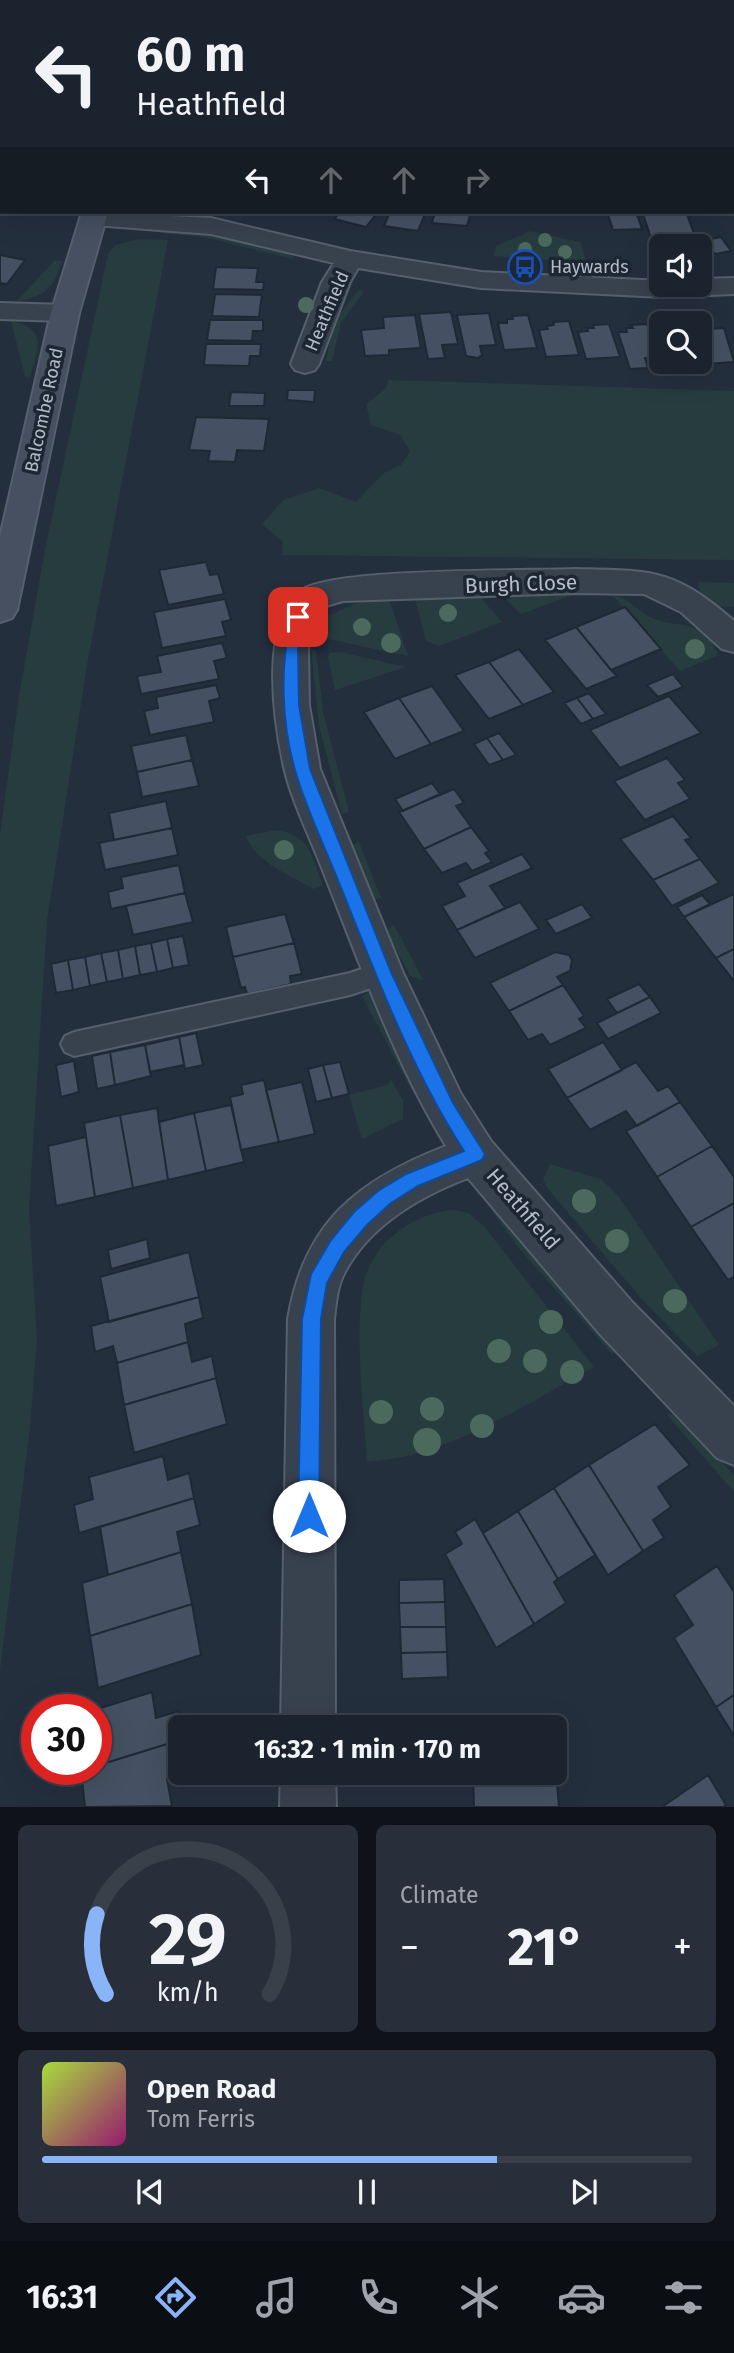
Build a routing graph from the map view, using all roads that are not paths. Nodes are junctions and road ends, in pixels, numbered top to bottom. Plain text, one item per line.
1 (95, 214) edge
2 (351, 259) junction
3 (734, 286) edge
4 (0, 311) edge
5 (65, 313) junction
6 (305, 364) dead end
7 (0, 610) edge
8 (298, 617) joint
9 (734, 640) edge
10 (383, 972) junction
11 (74, 1044) dead end
12 (476, 1154) junction
13 (734, 1441) edge
14 (308, 1715) edge
15 (308, 1785) edge
16 (308, 1807) edge

1 - 2 street
1 - 5 main road, Balcombe Road
2 - 3 street
2 - 6 street, Heathfield
4 - 5 street
5 - 7 main road, Balcombe Road
8 - 9 street, Burgh Close
8 - 10 street, Heathfield
10 - 11 lane
10 - 12 street, Heathfield
12 - 13 street, Heathfield
12 - 14 street
15 - 16 street

